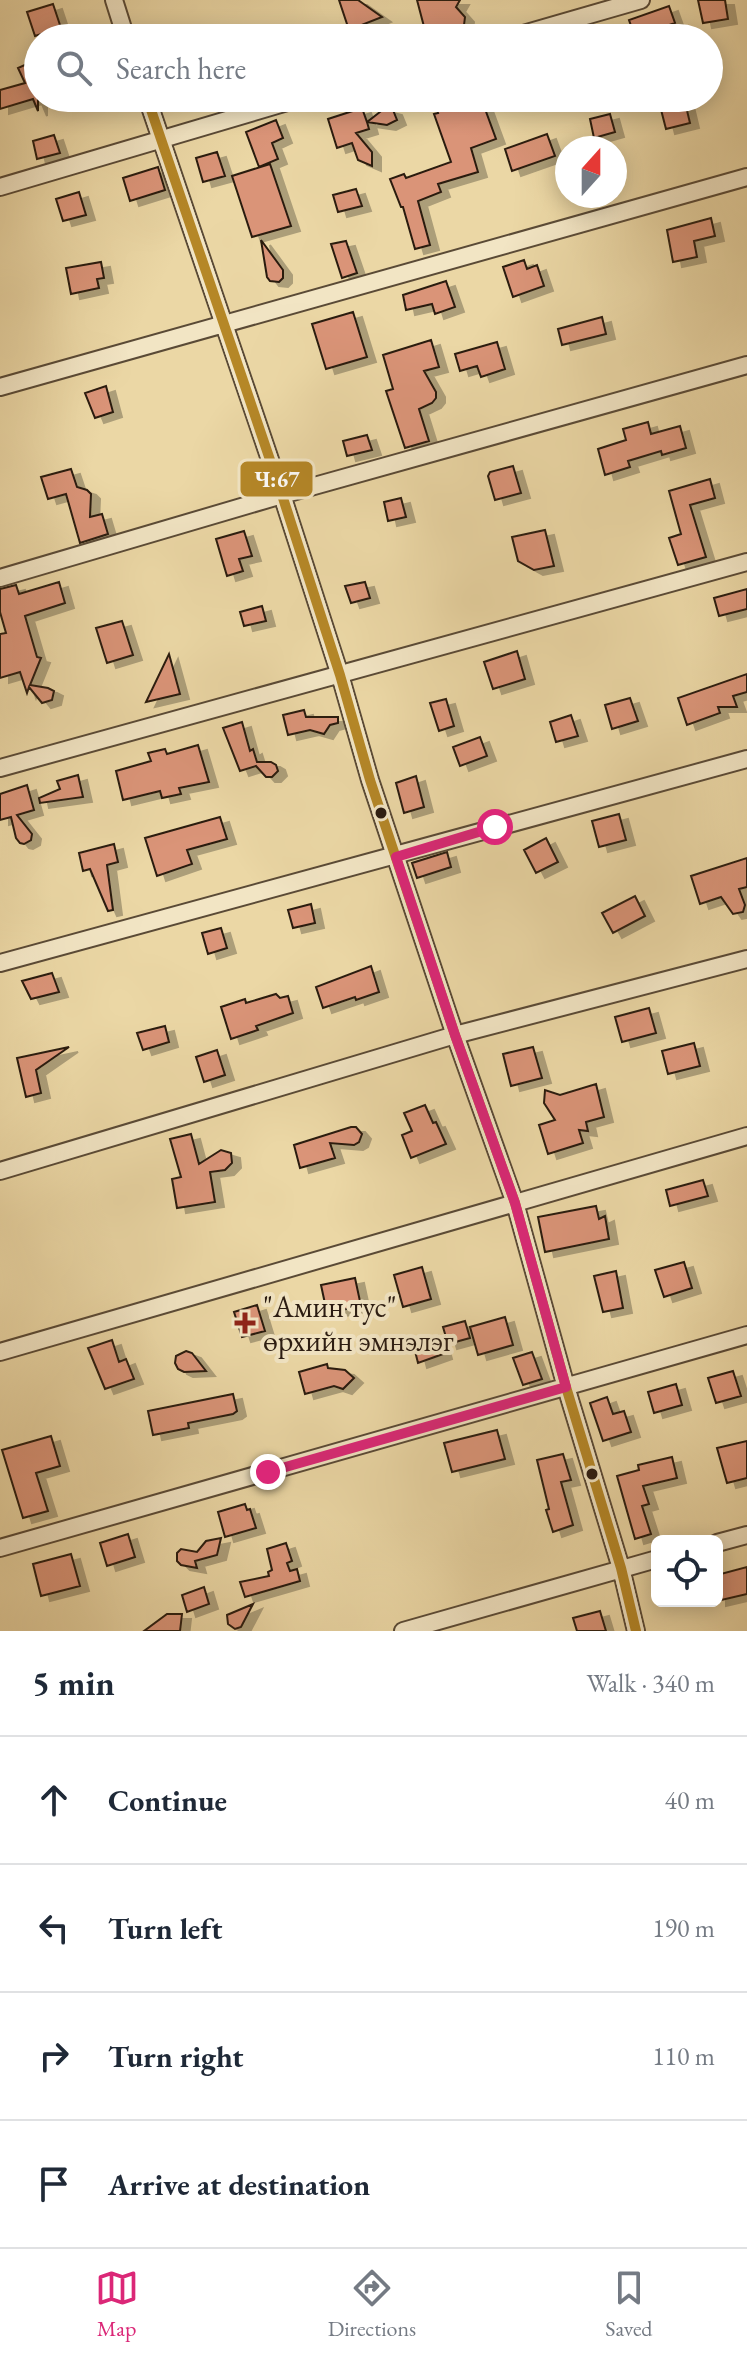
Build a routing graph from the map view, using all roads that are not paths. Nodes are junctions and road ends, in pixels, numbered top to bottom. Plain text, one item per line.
1 (114, 0) edge
2 (641, 0) edge
3 (122, 24) edge
4 (558, 24) edge
5 (151, 112) edge
6 (253, 112) edge
7 (160, 139) junction
8 (747, 177) edge
9 (0, 187) edge
10 (221, 324) junction
11 (747, 365) edge
12 (0, 387) edge
13 (282, 495) junction
14 (747, 562) edge
15 (0, 578) edge
16 (340, 675) junction
17 (747, 759) edge
18 (0, 768) edge
19 (396, 857) junction
20 (747, 959) edge
21 (0, 963) edge
22 (455, 1035) junction
23 (747, 1136) edge
24 (0, 1171) edge
25 (515, 1203) junction
26 (747, 1335) edge
27 (0, 1352) edge
28 (566, 1387) junction
29 (747, 1535) edge
30 (723, 1541) edge
31 (0, 1548) edge
32 (651, 1560) edge
33 (621, 1568) junction
34 (403, 1631) edge
35 (636, 1631) edge

1 - 3 street
2 - 4 street
5 - 7 street
6 - 7 street
7 - 9 street
7 - 10 street
8 - 10 street
10 - 12 street
10 - 13 street
11 - 13 street
13 - 15 street
13 - 16 street
14 - 16 street
16 - 18 street
16 - 19 street
17 - 19 street
19 - 21 street
19 - 22 street
20 - 22 street
22 - 24 street
22 - 25 street
23 - 25 street
25 - 27 street
25 - 28 street
26 - 28 street
28 - 31 street
28 - 33 street
29 - 30 street
32 - 33 street
33 - 34 street
33 - 35 street

